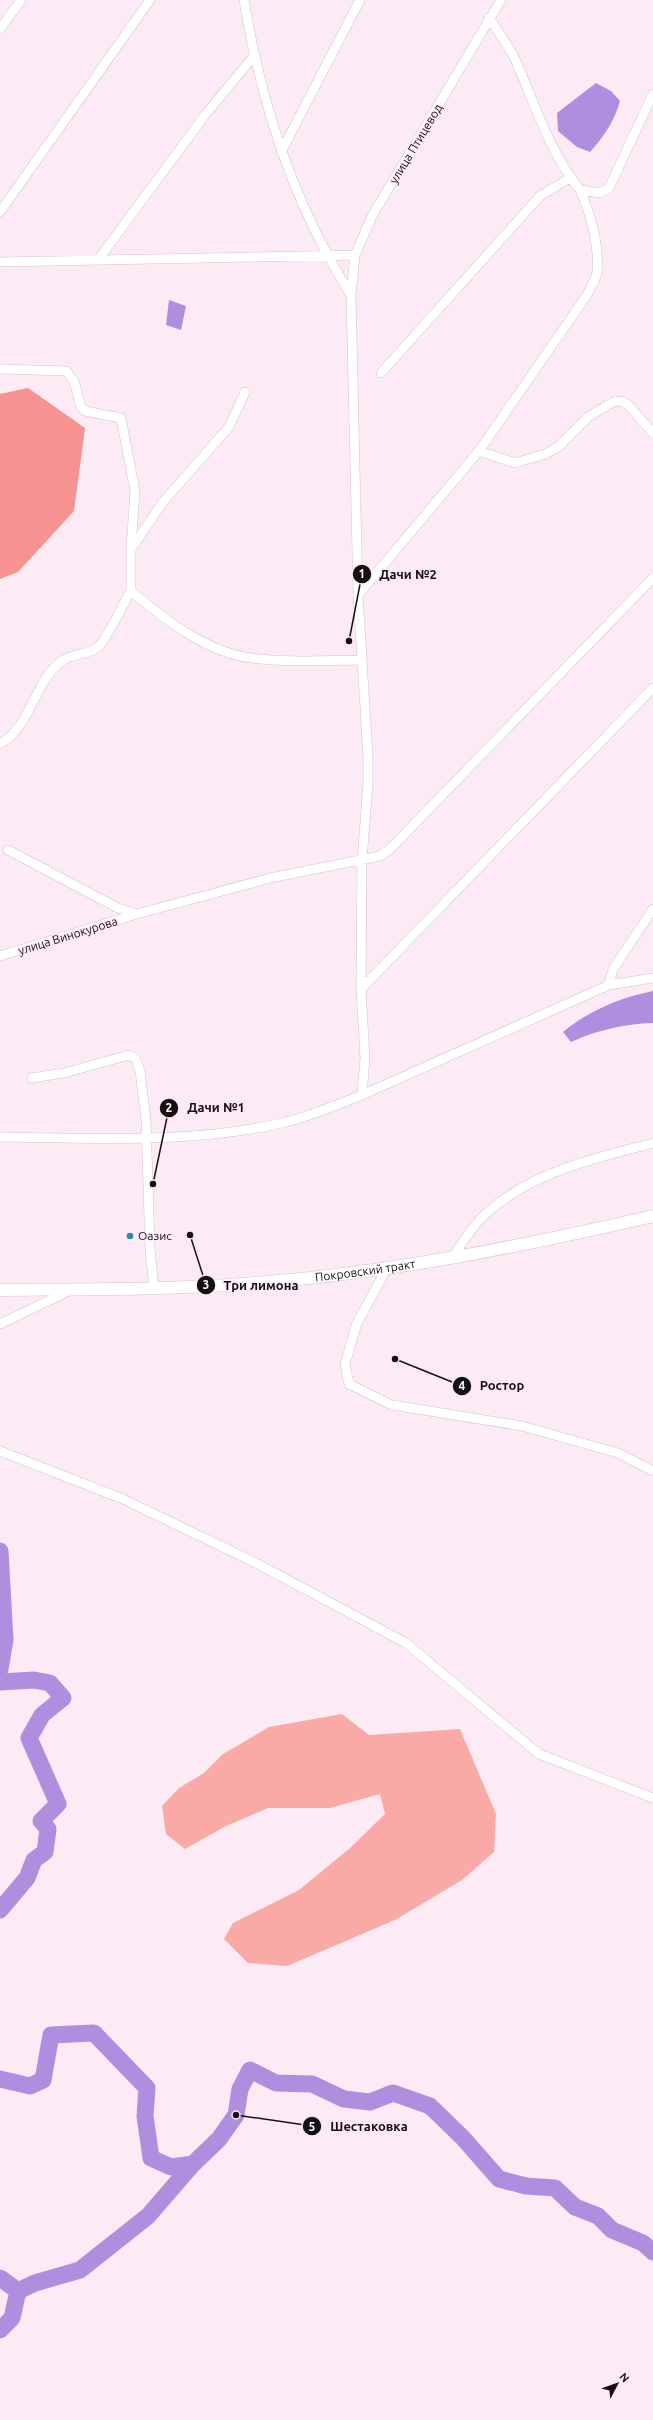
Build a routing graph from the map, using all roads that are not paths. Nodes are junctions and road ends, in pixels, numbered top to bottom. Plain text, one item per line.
1 (22, 0) edge
2 (150, 0) edge
3 (244, 0) edge
4 (360, 0) edge
5 (501, 0) edge
6 (489, 18) junction
7 (0, 29) edge
8 (253, 57) junction
9 (653, 94) edge
10 (281, 152) junction
11 (570, 178) junction
12 (580, 190) junction
13 (0, 212) edge
14 (355, 255) junction
15 (326, 256) junction
16 (98, 260) junction
17 (0, 262) edge
18 (351, 295) junction
19 (0, 369) edge
20 (381, 373) dead end
21 (245, 392) dead end
22 (653, 433) edge
23 (479, 451) junction
24 (131, 549) junction
25 (653, 578) edge
26 (131, 591) junction
27 (358, 595) junction
28 (361, 660) junction
29 (653, 688) edge
30 (0, 744) edge
31 (8, 850) dead end
32 (362, 860) junction
33 (653, 909) edge
34 (137, 914) junction
35 (0, 956) edge
36 (653, 978) edge
37 (608, 985) junction
38 (361, 989) junction
39 (32, 1078) dead end
40 (362, 1095) junction
41 (0, 1137) edge
42 (147, 1138) junction
43 (653, 1142) edge
44 (653, 1216) edge
45 (452, 1258) junction
46 (387, 1268) junction
47 (154, 1288) junction
48 (72, 1289) junction
49 (0, 1290) edge
50 (0, 1324) edge
51 (0, 1450) edge
52 (653, 1471) edge
53 (653, 1798) edge

1 - 7 street
2 - 13 street
3 - 8 street
4 - 10 street
5 - 6 street, улица Птицевод
6 - 11 street
6 - 14 street, улица Птицевод
8 - 10 street
8 - 16 street
9 - 12 street
10 - 15 street
11 - 12 street
11 - 20 street
12 - 23 street
14 - 15 street
14 - 18 street, улица Птицевод
15 - 16 street
15 - 18 street
16 - 17 street
18 - 27 street, улица Птицевод
19 - 24 street
21 - 24 street
22 - 23 street
23 - 27 street
24 - 26 street
25 - 32 street, улица Винокурова
26 - 28 street
26 - 30 street
27 - 28 street, улица Птицевод
28 - 32 street, улица Птицевод
29 - 38 street
31 - 34 street
32 - 34 street, улица Винокурова
32 - 38 street, улица Птицевод
33 - 37 street
34 - 35 street, улица Винокурова
36 - 37 street
37 - 40 street
38 - 40 street, улица Птицевод
39 - 42 street
40 - 42 street
41 - 42 street
42 - 47 street
43 - 45 street
44 - 45 main road, Покровский тракт
45 - 46 main road, Покровский тракт
46 - 47 main road, Покровский тракт
46 - 52 street
47 - 48 main road, Покровский тракт
48 - 49 main road, Покровский тракт
48 - 50 street
51 - 53 street

